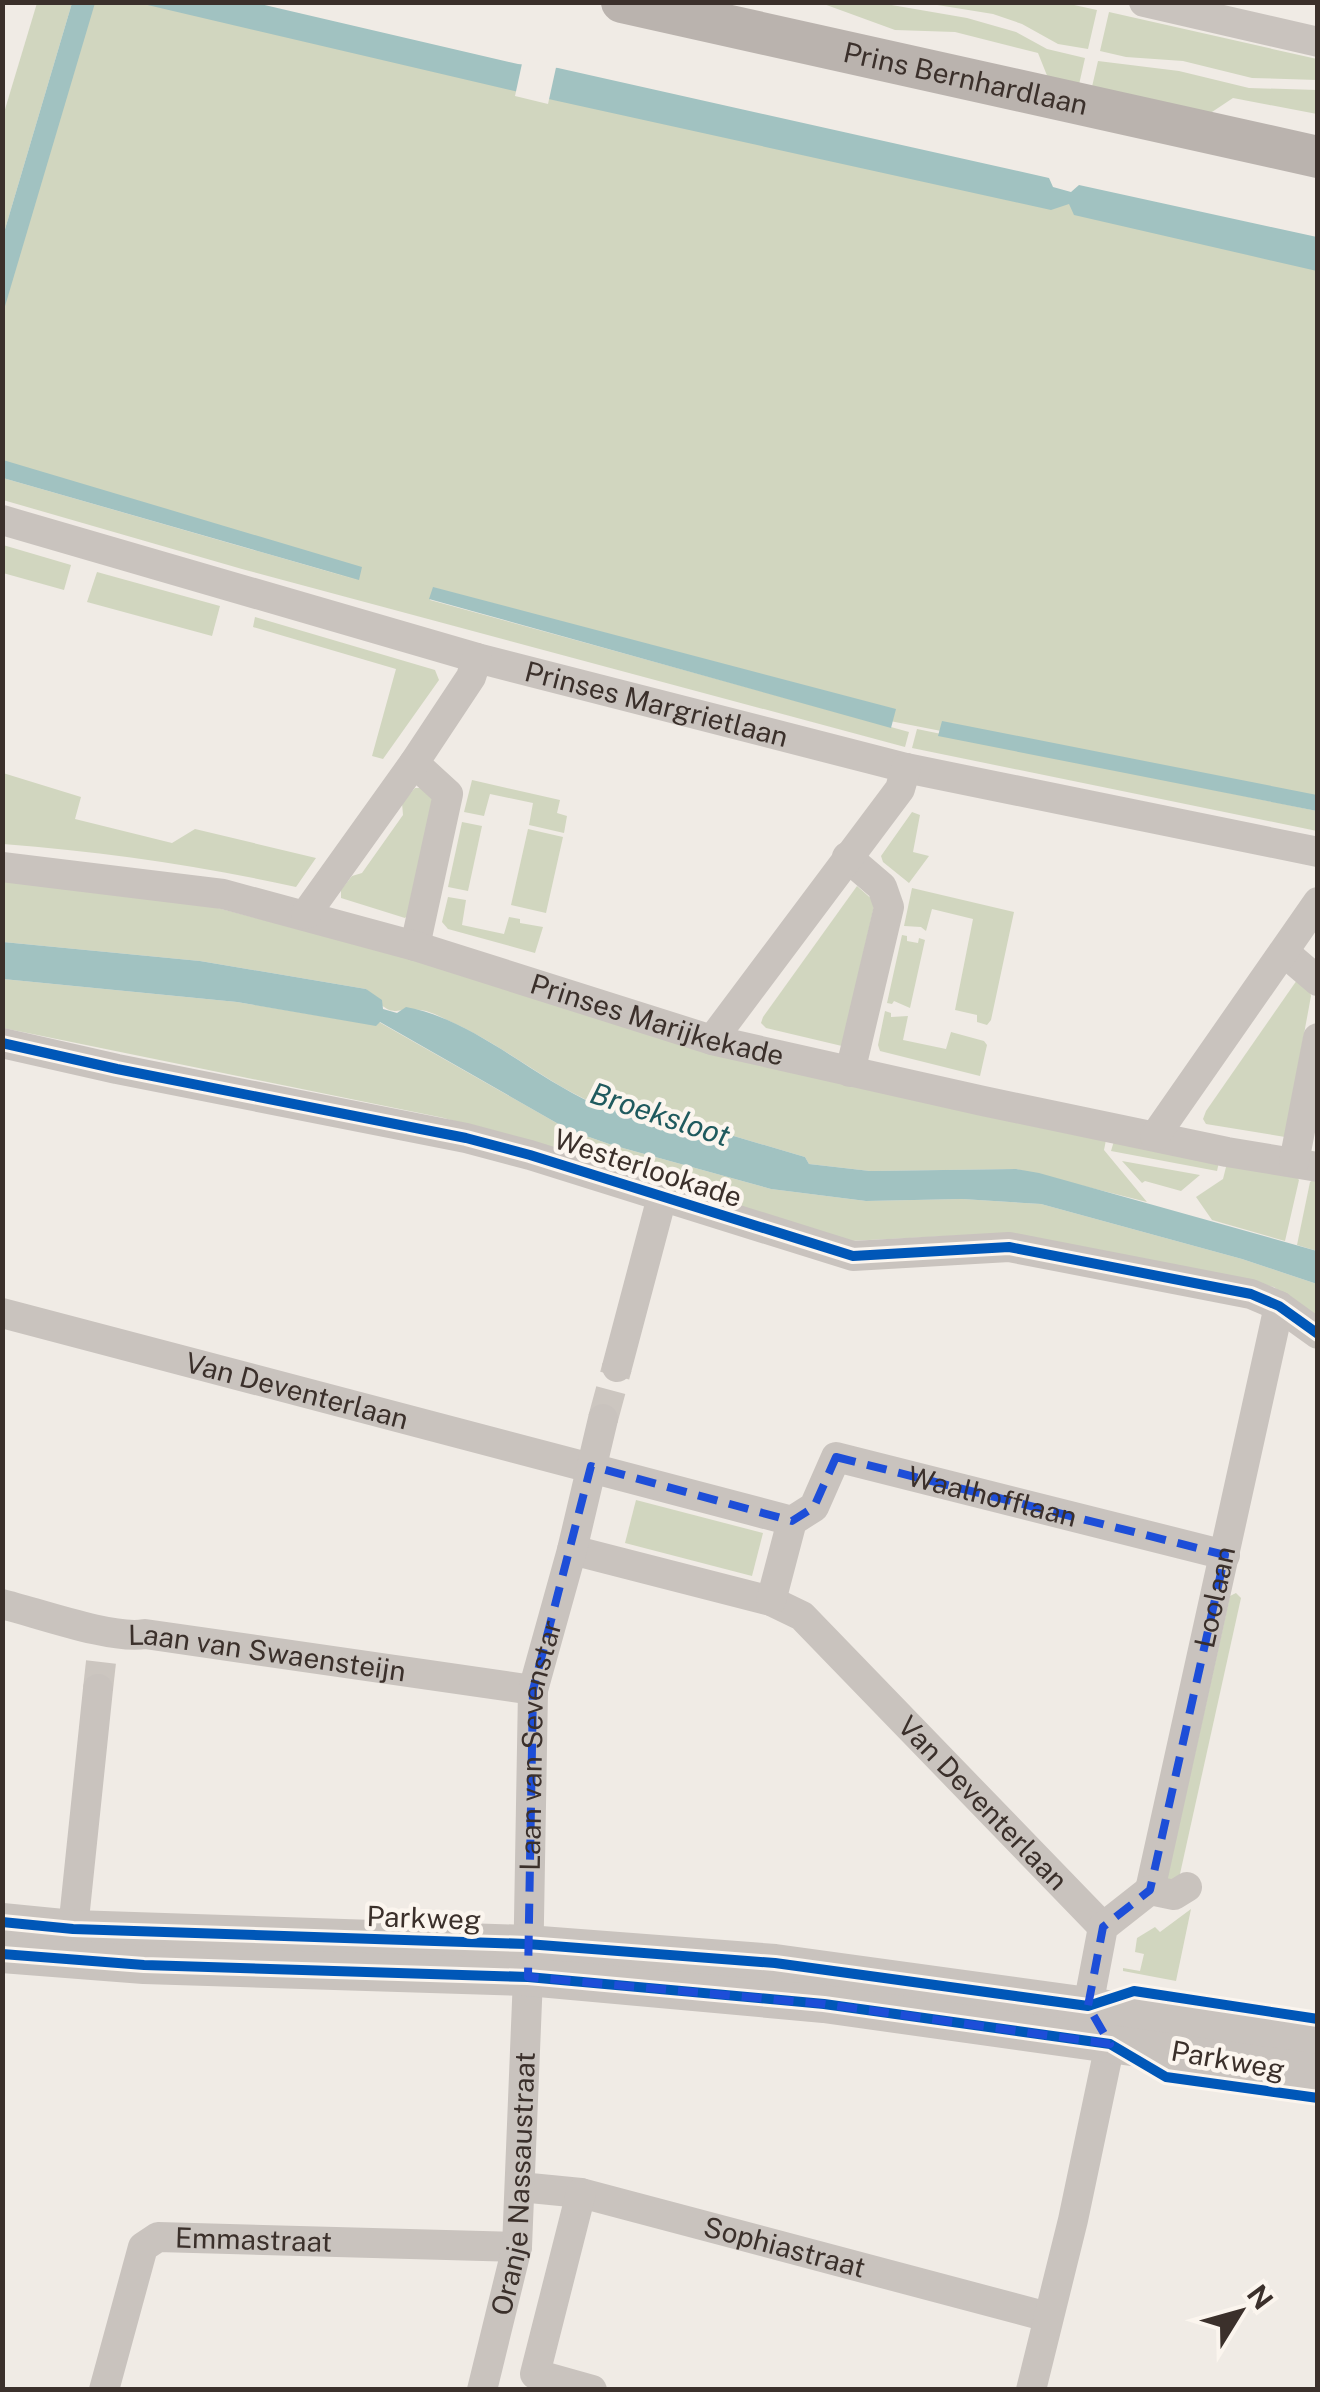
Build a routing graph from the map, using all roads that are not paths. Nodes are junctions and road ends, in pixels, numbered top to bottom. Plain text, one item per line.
1 (622, 2) edge
2 (1144, 2) edge
3 (1318, 42) edge
4 (1316, 157) edge
5 (2, 520) edge
6 (476, 658) junction
7 (414, 763) junction
8 (906, 768) junction
9 (1318, 852) edge
10 (846, 857) junction
11 (2, 867) edge
12 (1318, 902) edge
13 (306, 914) junction
14 (415, 946) junction
15 (1284, 952) junction
16 (1318, 980) edge
17 (1318, 1038) edge
18 (712, 1040) junction
19 (2, 1043) edge
20 (850, 1072) junction
21 (1155, 1136) junction
22 (1306, 1165) edge
23 (662, 1196) junction
24 (1279, 1306) junction
25 (4, 1318) edge
26 (1318, 1334) edge
27 (617, 1366) tunnel mouth
28 (603, 1419) tunnel mouth
29 (590, 1466) junction
30 (792, 1521) junction
31 (572, 1550) junction
32 (1226, 1555) junction
33 (770, 1602) junction
34 (2, 1604) edge
35 (106, 1632) junction
36 (533, 1690) junction
37 (1187, 1888) dead end
38 (1150, 1890) junction
39 (2, 1922) edge
40 (1103, 1927) junction
41 (73, 1929) junction
42 (2, 1954) edge
43 (528, 1961) junction
44 (1088, 2006) junction
45 (1318, 2042) edge
46 (1110, 2044) junction
47 (1318, 2073) edge
48 (520, 2187) junction
49 (581, 2193) junction
50 (517, 2247) junction
51 (1048, 2317) junction
52 (104, 2390) edge
53 (482, 2390) edge
54 (592, 2390) edge
55 (1031, 2390) edge

1 - 4 main road, Prins Bernhardlaan
2 - 3 street
5 - 6 street, Prinses Margrietlaan
6 - 7 street
6 - 8 street, Prinses Margrietlaan
7 - 13 street
7 - 14 street
8 - 9 street, Prinses Margrietlaan
8 - 10 street
10 - 18 street
10 - 20 street
11 - 13 street, Prinses Marijkekade
12 - 15 street
13 - 14 street, Prinses Marijkekade
14 - 18 street, Prinses Marijkekade
15 - 16 street
15 - 21 street
17 - 22 street
18 - 20 street, Prinses Marijkekade
19 - 23 street, Westerlookade
20 - 21 street, Prinses Marijkekade
21 - 22 street, Prinses Marijkekade
23 - 24 street, Westerlookade
23 - 27 street
24 - 26 street, Westerlookade
24 - 32 street, Loolaan
25 - 29 street, Van Deventerlaan
28 - 29 street
29 - 30 street, Van Deventerlaan
29 - 31 street, Laan van Sevenstar
30 - 32 street, Waalhofflaan
30 - 33 street
31 - 33 street, Van Deventerlaan
31 - 36 street, Laan van Sevenstar
32 - 38 street, Loolaan
33 - 40 street, Van Deventerlaan
34 - 35 street, Laan van Swaensteijn
35 - 36 street, Laan van Swaensteijn
35 - 41 street
36 - 43 street, Laan van Sevenstar
37 - 38 street
38 - 40 street
39 - 41 street, Parkweg
40 - 44 street
41 - 43 street, Parkweg
42 - 43 street, Parkweg
43 - 44 street, Parkweg
43 - 46 street, Parkweg
43 - 48 street, Oranje Nassaustraat
44 - 45 street, Parkweg
44 - 46 street
46 - 47 street, Parkweg
46 - 51 street
48 - 49 street, Sophiastraat
48 - 50 street, Oranje Nassaustraat
49 - 51 street, Sophiastraat
49 - 54 street, Oranje Nassaustraat
50 - 52 street, Emmastraat
50 - 53 street, Oranje Nassaustraat
51 - 55 street

